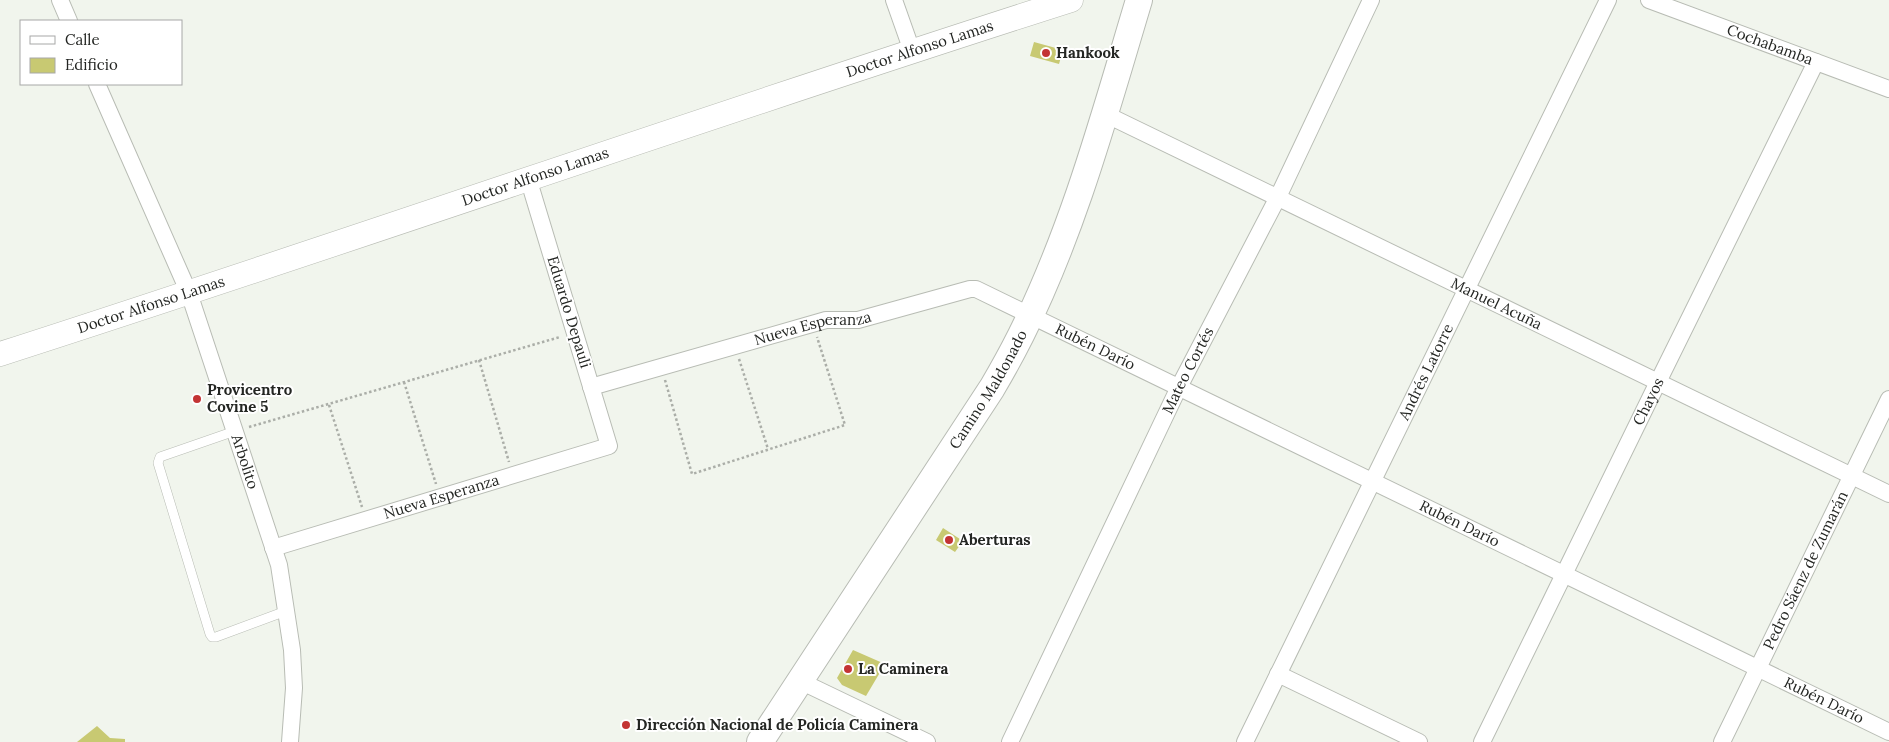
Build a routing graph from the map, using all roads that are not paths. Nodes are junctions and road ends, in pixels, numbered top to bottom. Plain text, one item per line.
1 (60, 0) edge
2 (894, 0) edge
3 (1071, 0) edge
4 (1140, 0) edge
5 (1371, 0) edge
6 (1608, 0) edge
7 (1650, 0) edge
8 (69, 20) edge
9 (912, 51) junction
10 (1816, 62) junction
11 (97, 85) edge
12 (1889, 89) edge
13 (1105, 114) junction
14 (528, 178) junction
15 (1278, 197) junction
16 (1467, 288) junction
17 (189, 293) junction
18 (1030, 316) junction
19 (0, 354) edge
20 (1658, 382) junction
21 (591, 387) junction
22 (1179, 387) junction
23 (1889, 399) edge
24 (235, 431) junction
25 (609, 446) joint
26 (1851, 477) junction
27 (1373, 482) junction
28 (1889, 494) edge
29 (273, 548) junction
30 (1564, 574) junction
31 (286, 611) junction
32 (1758, 669) junction
33 (1278, 674) junction
34 (800, 681) junction
35 (1889, 732) edge
36 (290, 742) edge
37 (760, 742) edge
38 (928, 742) edge
39 (1010, 742) edge
40 (1245, 742) edge
41 (1419, 742) edge
42 (1482, 742) edge
43 (1722, 742) edge

1 - 8 street
2 - 9 street
3 - 9 street, Doctor Alfonso Lamas
4 - 13 main road, Camino Maldonado
5 - 15 street, Mateo Cortés
6 - 16 street, Andrés Latorre
7 - 10 street, Cochabamba
9 - 14 street, Doctor Alfonso Lamas
10 - 12 street, Cochabamba
10 - 20 street, Chayos
11 - 17 street, Arbolito
13 - 15 street, Manuel Acuña
13 - 18 main road, Camino Maldonado
14 - 17 street, Doctor Alfonso Lamas
14 - 21 street, Eduardo Depauli
15 - 16 street, Manuel Acuña
15 - 22 street, Mateo Cortés
16 - 20 street, Manuel Acuña
16 - 27 street, Andrés Latorre
17 - 19 street, Doctor Alfonso Lamas
17 - 24 street, Arbolito
18 - 21 street, Nueva Esperanza
18 - 22 street, Rubén Darío
18 - 34 main road, Camino Maldonado
20 - 26 street, Manuel Acuña
20 - 30 street, Chayos
21 - 25 street, Eduardo Depauli
22 - 27 street, Rubén Darío
22 - 39 street, Mateo Cortés
23 - 26 street, Pedro Sáenz de Zumarán
24 - 29 street, Arbolito
24 - 31 lane
25 - 29 street, Nueva Esperanza
26 - 28 street, Manuel Acuña
26 - 32 street, Pedro Sáenz de Zumarán
27 - 30 street, Rubén Darío
27 - 33 street, Andrés Latorre
29 - 31 street, Arbolito
30 - 32 street, Rubén Darío
30 - 42 street, Chayos
31 - 36 street, Arbolito
32 - 35 street, Rubén Darío
32 - 43 street, Pedro Sáenz de Zumarán
33 - 40 street, Andrés Latorre
33 - 41 street
34 - 37 main road, Camino Maldonado
34 - 38 street

